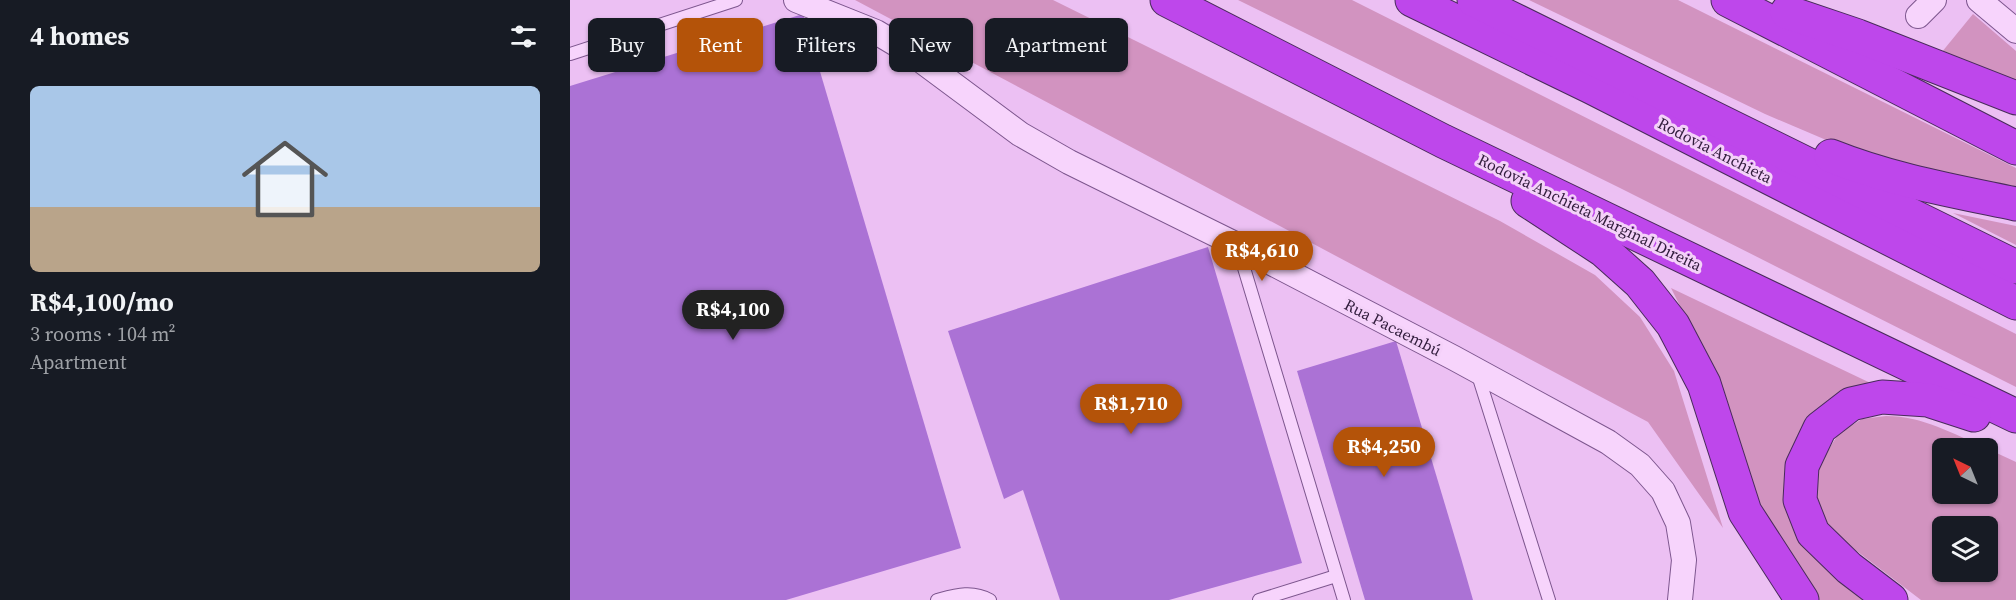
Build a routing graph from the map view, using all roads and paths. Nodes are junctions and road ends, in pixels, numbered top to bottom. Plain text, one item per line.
1 (736, 0) edge
2 (796, 0) edge
3 (1167, 0) edge
4 (1412, 0) edge
5 (1474, 0) edge
6 (1728, 0) edge
7 (1750, 0) edge
8 (1979, 0) edge
9 (2016, 31) edge
10 (570, 54) edge
11 (1604, 65) junction
12 (2016, 98) edge
13 (1443, 141) junction
14 (2016, 148) edge
15 (2016, 204) edge
16 (1237, 245) junction
17 (2016, 267) edge
18 (2016, 303) edge
19 (1477, 372) junction
20 (2016, 416) edge
21 (2016, 428) edge
22 (1336, 576) junction
23 (937, 600) edge
24 (990, 600) edge
25 (1259, 600) edge
26 (1344, 600) edge
27 (1549, 600) edge
28 (1680, 600) edge
29 (1802, 600) edge
30 (1891, 600) edge

1 - 10 lane
2 - 16 street, Rua Pacaembú
3 - 13 highway, Rodovia Anchieta Marginal Direita
4 - 18 highway, Rodovia Anchieta
5 - 11 highway, Rodovia Anchieta
6 - 14 highway
7 - 12 highway
8 - 9 street
11 - 15 highway
11 - 17 highway, Rodovia Anchieta
13 - 20 highway, Rodovia Anchieta Marginal Direita
13 - 29 highway
16 - 19 street, Rua Pacaembú
16 - 22 lane
19 - 27 lane
19 - 28 street, Rua Pacaembú
21 - 30 highway
22 - 25 lane
22 - 26 lane
23 - 24 lane

